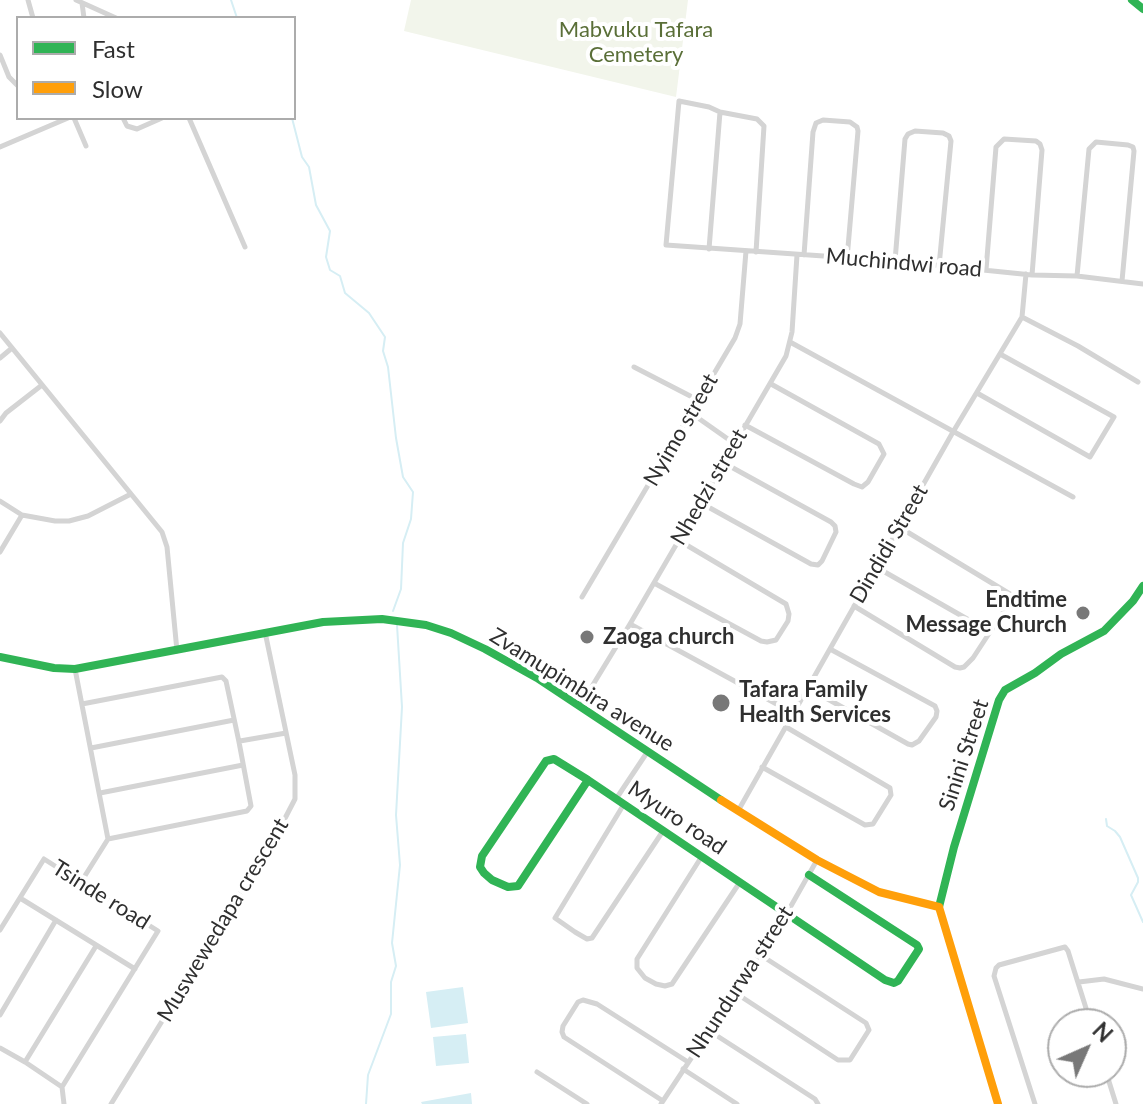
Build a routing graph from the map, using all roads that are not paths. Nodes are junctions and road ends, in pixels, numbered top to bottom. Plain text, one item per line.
1 (1132, 0) edge
2 (79, 1) edge
3 (1143, 9) edge
4 (112, 16) edge
5 (0, 55) edge
6 (16, 84) edge
7 (720, 112) junction
8 (63, 120) edge
9 (75, 120) edge
10 (124, 120) edge
11 (157, 120) edge
12 (190, 120) edge
13 (86, 146) dead end
14 (0, 147) edge
15 (245, 247) dead end
16 (709, 249) junction
17 (746, 251) junction
18 (756, 252) junction
19 (800, 255) junction
20 (847, 259) junction
21 (895, 261) junction
22 (939, 267) junction
23 (986, 270) junction
24 (1029, 274) junction
25 (1077, 276) junction
26 (1122, 281) junction
27 (1143, 284) edge
28 (1022, 317) junction
29 (0, 333) edge
30 (790, 342) junction
31 (12, 348) junction
32 (1000, 354) junction
33 (0, 358) edge
34 (634, 367) dead end
35 (1138, 382) dead end
36 (771, 384) junction
37 (42, 385) junction
38 (977, 393) junction
39 (698, 400) junction
40 (691, 413) junction
41 (0, 421) edge
42 (745, 425) junction
43 (953, 432) junction
44 (735, 444) junction
45 (724, 463) junction
46 (131, 494) junction
47 (1073, 497) dead end
48 (0, 501) edge
49 (701, 503) junction
50 (22, 515) junction
51 (899, 527) junction
52 (678, 540) junction
53 (0, 552) edge
54 (876, 567) junction
55 (654, 583) junction
56 (1143, 586) edge
57 (582, 597) dead end
58 (854, 606) junction
59 (630, 624) junction
60 (265, 632) junction
61 (990, 632) junction
62 (830, 649) junction
63 (177, 651) junction
64 (0, 657) edge
65 (75, 669) junction
66 (808, 688) junction
67 (82, 704) junction
68 (580, 706) junction
69 (793, 713) junction
70 (234, 720) junction
71 (786, 727) junction
72 (286, 733) junction
73 (239, 742) junction
74 (91, 748) junction
75 (648, 751) junction
76 (243, 765) junction
77 (762, 767) junction
78 (588, 780) junction
79 (100, 793) junction
80 (620, 802) junction
81 (738, 811) junction
82 (663, 831) junction
83 (108, 839) junction
84 (702, 856) junction
85 (817, 860) junction
86 (809, 875) junction
87 (81, 882) junction
88 (740, 882) junction
89 (20, 898) junction
90 (939, 907) junction
91 (787, 913) junction
92 (56, 920) junction
93 (0, 930) edge
94 (96, 946) junction
95 (759, 954) junction
96 (135, 969) junction
97 (1079, 982) junction
98 (1143, 989) edge
99 (734, 992) junction
100 (1086, 1008) edge
101 (0, 1015) edge
102 (708, 1030) junction
103 (0, 1048) edge
104 (25, 1062) junction
105 (688, 1062) junction
106 (683, 1069) junction
107 (537, 1072) dead end
108 (62, 1087) junction
109 (662, 1103) edge
110 (64, 1104) edge
111 (111, 1104) edge
112 (587, 1104) edge
113 (737, 1104) edge
114 (818, 1104) edge
115 (998, 1104) edge
116 (1035, 1104) edge

1 - 3 street
2 - 4 street
5 - 6 street
7 - 16 street
7 - 16 street, Muchindwi road
7 - 18 street
8 - 14 street
9 - 13 street
10 - 11 street
12 - 15 street
16 - 17 street, Muchindwi road
17 - 18 street, Muchindwi road
17 - 39 street, Nyimo street
18 - 19 street, Muchindwi road
19 - 20 street, Muchindwi road
19 - 20 street, Nhedzi street
19 - 30 street, Nhedzi street
20 - 21 street, Muchindwi road
21 - 22 street, Muchindwi road
21 - 22 street
22 - 23 street, Muchindwi road
23 - 24 street, Muchindwi road
23 - 24 street, Dindidi Street
24 - 25 street, Muchindwi road
24 - 28 street, Dindidi Street
25 - 26 street, Muchindwi road
25 - 26 street
26 - 27 street, Muchindwi road
28 - 32 street, Dindidi Street
28 - 35 street
29 - 31 street
30 - 36 street, Nhedzi street
30 - 43 street
31 - 33 street
31 - 37 street
32 - 38 street, Dindidi Street
32 - 38 street
34 - 39 street
36 - 42 street, Nhedzi street
36 - 42 street
37 - 41 street
37 - 46 street
38 - 43 street, Dindidi Street
39 - 40 street, Nyimo street
40 - 44 street
40 - 57 street, Nyimo street
42 - 44 street, Nhedzi street
43 - 47 street
43 - 51 street, Dindidi Street
44 - 45 street, Nhedzi street
45 - 49 street, Nhedzi street
45 - 49 street
46 - 50 street
46 - 63 street
48 - 50 street
49 - 52 street, Nhedzi street
50 - 53 street
51 - 54 street, Dindidi Street
51 - 61 street
52 - 55 street, Nhedzi street
52 - 55 street
54 - 58 street, Dindidi Street
54 - 61 street
55 - 59 street, Nhedzi street
56 - 90 street, Sinini Street
58 - 61 street
58 - 62 street, Dindidi Street
59 - 68 street, Nhedzi street
59 - 69 street
60 - 63 street, Zvamupimbira avenue
60 - 68 street, Zvamupimbira avenue
60 - 72 street, Muswewedapa crescent
62 - 66 street, Dindidi Street
62 - 66 street
63 - 65 street, Zvamupimbira avenue
64 - 65 street, Zvamupimbira avenue
65 - 67 street
66 - 69 street, Dindidi Street
67 - 70 street
67 - 74 street
68 - 75 street, Zvamupimbira avenue
69 - 71 street, Dindidi Street
70 - 73 street
70 - 74 street
71 - 77 street, Dindidi Street
71 - 77 street
72 - 73 street
72 - 111 street, Muswewedapa crescent
73 - 76 street
74 - 79 street
75 - 80 street
75 - 81 street, Zvamupimbira avenue
76 - 79 street
76 - 83 street
77 - 81 street, Dindidi Street
78 - 78 street, Myuro road
78 - 80 street, Myuro road
79 - 83 street
80 - 82 street, Myuro road
80 - 82 street
81 - 85 street, Zvamupimbira avenue
82 - 84 street, Myuro road
83 - 87 street
84 - 88 street, Myuro road
84 - 88 street
85 - 86 street, Nhundurwa street
85 - 90 street, Zvamupimbira avenue
86 - 91 street, Nhundurwa street
86 - 91 street, Myuro road
87 - 89 street, Tsinde road
87 - 96 street, Tsinde road
88 - 91 street, Myuro road
89 - 92 street
89 - 93 street
90 - 115 street
91 - 95 street, Nhundurwa street
92 - 94 street
92 - 101 street
94 - 96 street
94 - 104 street
95 - 99 street, Nhundurwa street
95 - 99 street
96 - 108 street
97 - 98 street
97 - 100 street
97 - 116 street
99 - 102 street, Nhundurwa street
102 - 105 street, Nhundurwa street
102 - 114 street
103 - 104 street
104 - 108 street
105 - 106 street, Nhundurwa street
105 - 109 street
106 - 109 street, Nhundurwa street
106 - 113 street
107 - 112 street
108 - 110 street

